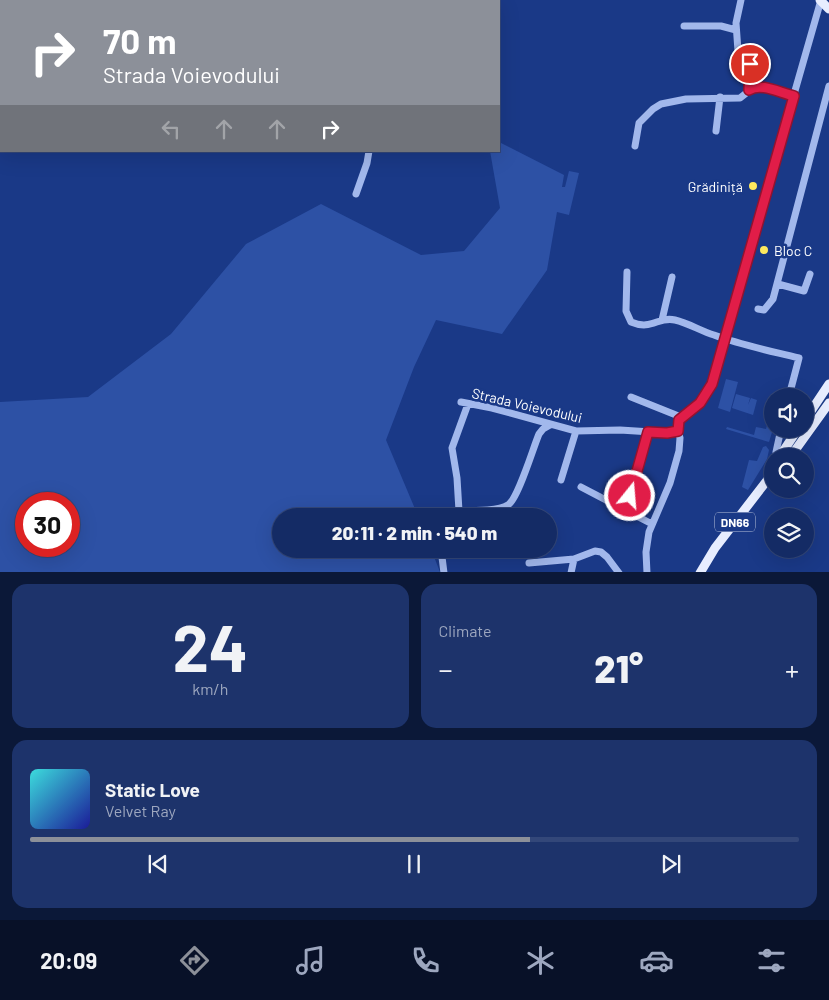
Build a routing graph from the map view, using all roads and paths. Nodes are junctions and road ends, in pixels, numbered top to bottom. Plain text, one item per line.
1 (741, 0) edge
2 (821, 0) edge
3 (829, 10) edge
4 (684, 26) dead end
5 (736, 30) junction
6 (829, 86) edge
7 (749, 90) junction
8 (794, 96) junction
9 (720, 97) junction
10 (716, 131) dead end
11 (635, 146) dead end
12 (369, 152) edge
13 (356, 194) dead end
14 (627, 272) dead end
15 (810, 274) dead end
16 (672, 277) dead end
17 (778, 284) junction
18 (758, 309) dead end
19 (662, 320) junction
20 (725, 339) junction
21 (829, 384) edge
22 (791, 388) edge
23 (631, 396) dead end
24 (829, 403) edge
25 (814, 406) edge
26 (681, 417) junction
27 (550, 425) junction
28 (576, 431) junction
29 (678, 431) junction
30 (648, 432) junction
31 (797, 448) edge
32 (561, 480) dead end
33 (764, 484) edge
34 (581, 488) dead end
35 (459, 508) edge
36 (499, 508) edge
37 (627, 510) junction
38 (652, 524) junction
39 (442, 558) edge
40 (574, 559) junction
41 (529, 563) dead end
42 (444, 572) edge
43 (571, 572) edge
44 (619, 572) edge
45 (647, 572) edge
46 (700, 572) edge

1 - 5 street
2 - 3 main road
2 - 8 street
4 - 5 street
5 - 7 street
6 - 17 street
7 - 8 street
7 - 9 street
8 - 20 street
9 - 10 street
9 - 11 street
12 - 13 street
14 - 19 street
15 - 17 street
16 - 19 street
17 - 18 street
19 - 20 street
20 - 22 street
20 - 26 street
21 - 25 main road
23 - 26 street
24 - 31 main road
26 - 29 street
27 - 28 street, Strada Voievodului
27 - 35 street, Strada Voievodului
27 - 36 street
28 - 30 street, Strada Voievodului
28 - 32 street
29 - 30 street, Strada Voievodului
29 - 38 street
30 - 37 street
33 - 46 main road, DN66
34 - 37 street
37 - 38 street
38 - 45 street
39 - 42 street
40 - 41 street
40 - 43 street
40 - 44 street

